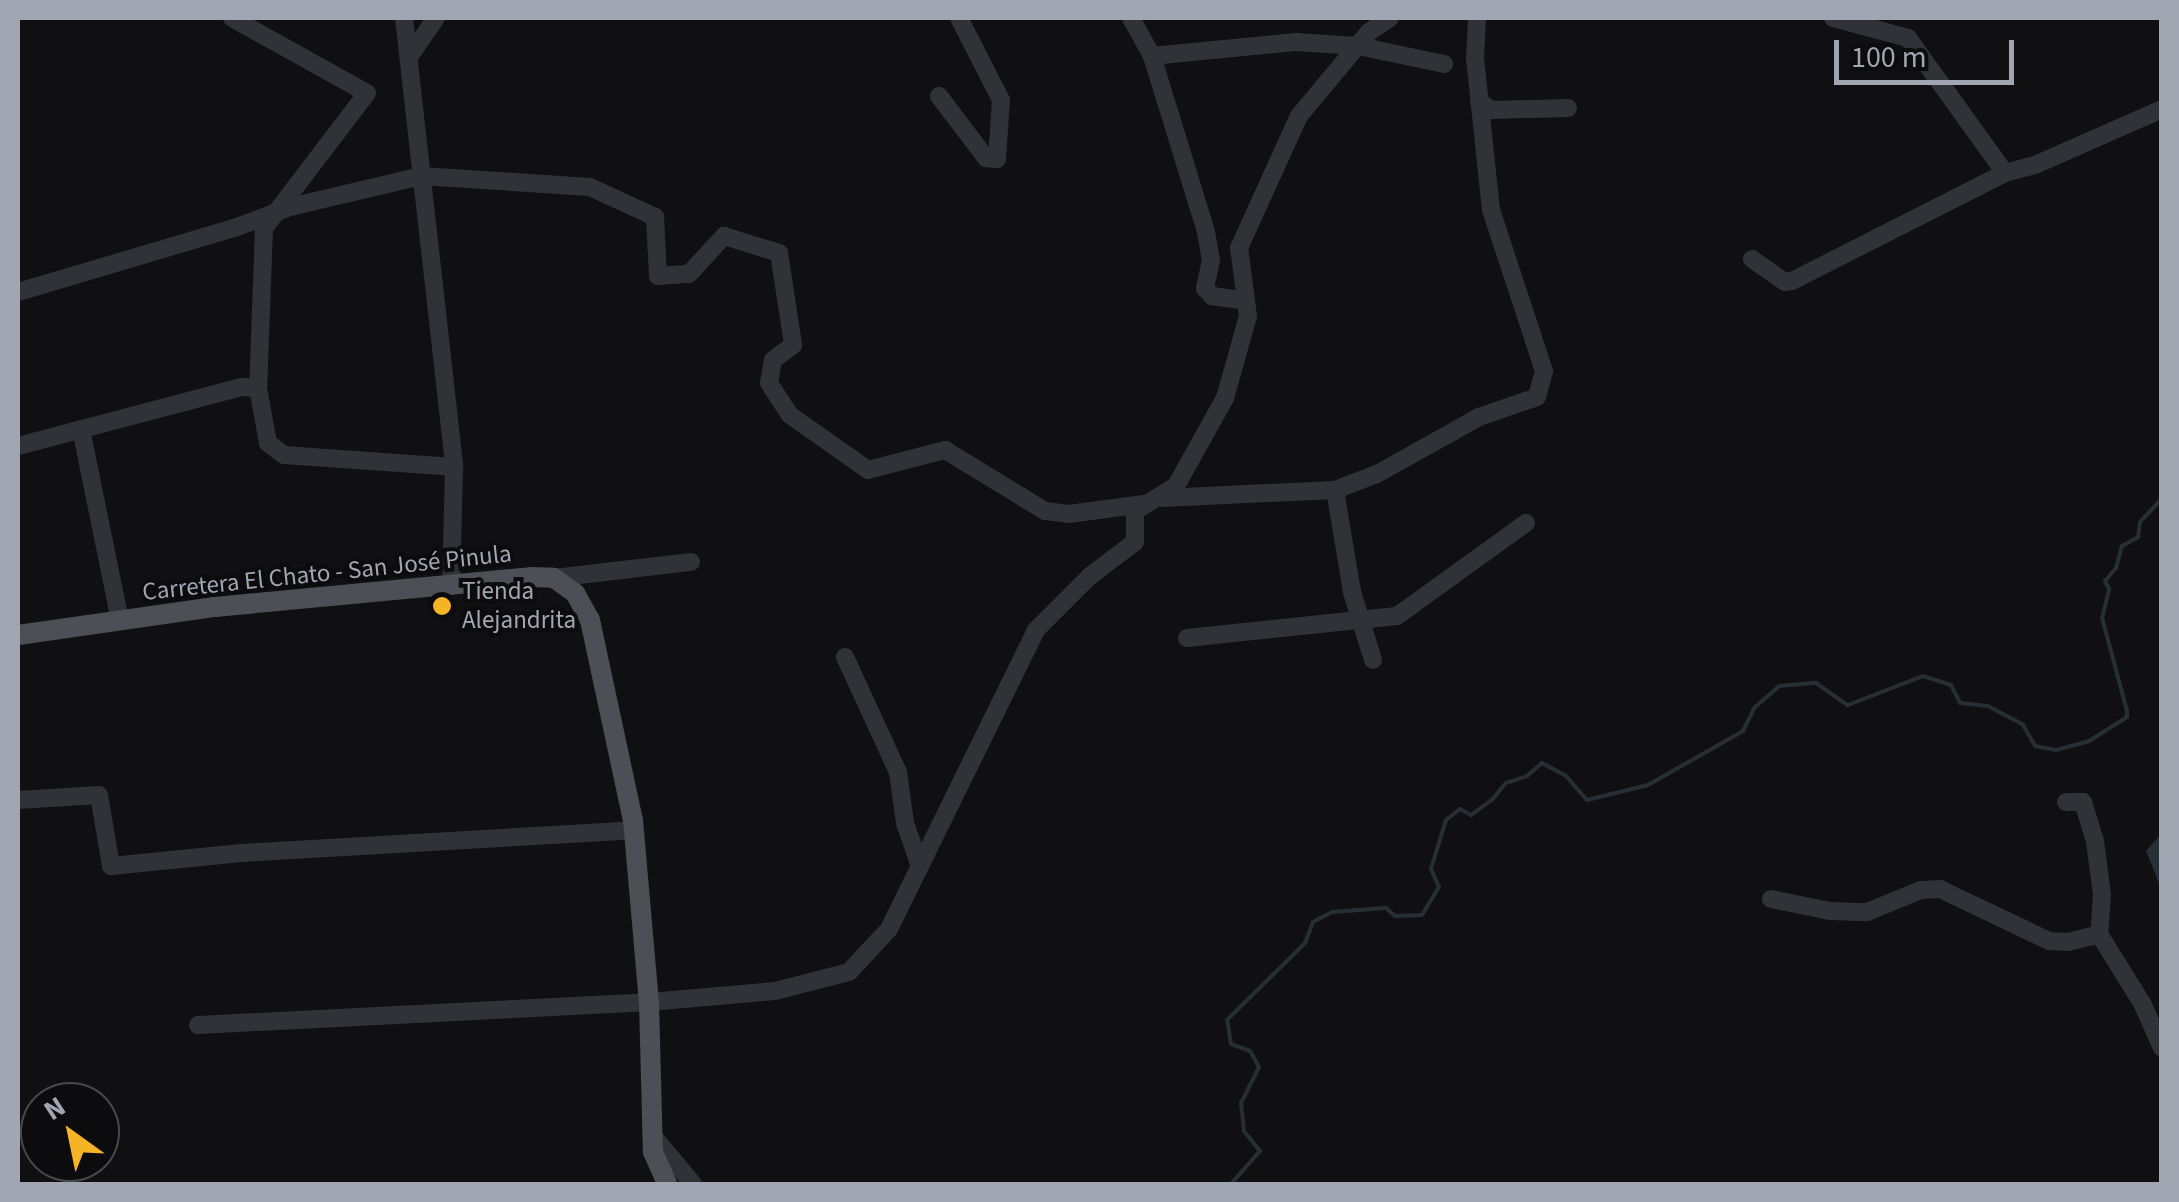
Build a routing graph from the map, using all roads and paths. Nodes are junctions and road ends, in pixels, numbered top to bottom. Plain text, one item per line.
1 (232, 18) edge
2 (404, 18) edge
3 (436, 18) edge
4 (959, 18) edge
5 (1131, 18) edge
6 (1390, 18) edge
7 (1477, 18) edge
8 (1833, 18) edge
9 (1358, 46) junction
10 (1152, 56) junction
11 (409, 57) junction
12 (1444, 64) dead end
13 (939, 96) dead end
14 (1478, 101) junction
15 (1568, 108) dead end
16 (2162, 109) edge
17 (2005, 173) junction
18 (421, 176) junction
19 (272, 213) junction
20 (1752, 259) dead end
21 (18, 292) edge
22 (1246, 300) junction
23 (258, 388) junction
24 (82, 429) junction
25 (18, 446) edge
26 (454, 466) junction
27 (1335, 490) junction
28 (1153, 501) junction
29 (1526, 523) dead end
30 (691, 562) dead end
31 (554, 578) junction
32 (452, 586) junction
33 (120, 621) junction
34 (1361, 623) junction
35 (18, 635) edge
36 (1187, 638) dead end
37 (845, 657) dead end
38 (1373, 660) dead end
39 (18, 800) edge
40 (2066, 802) dead end
41 (634, 830) junction
42 (920, 866) junction
43 (1771, 899) dead end
44 (2099, 934) junction
45 (649, 1002) junction
46 (198, 1025) dead end
47 (2162, 1048) edge
48 (652, 1136) junction
49 (666, 1184) edge
50 (693, 1184) edge

1 - 19 street
2 - 11 street
3 - 11 street
4 - 13 street
5 - 10 street
6 - 9 street
7 - 14 street
8 - 17 street
9 - 10 street
9 - 12 street
9 - 22 street
10 - 22 street
11 - 18 street
14 - 15 street
14 - 27 street
16 - 17 street
17 - 20 street
18 - 19 street
18 - 26 street
18 - 28 street
19 - 21 street
19 - 23 street
22 - 28 street
23 - 24 street
23 - 26 street
24 - 25 street
24 - 33 street
26 - 32 street
27 - 28 street
27 - 34 street
28 - 42 street
29 - 34 street
30 - 31 street
31 - 32 main road, Carretera El Chato - San José Pinula
31 - 41 main road
32 - 33 main road, Carretera El Chato - San José Pinula
33 - 35 main road, Carretera El Chato - San José Pinula
34 - 36 street
34 - 38 street
37 - 42 street
39 - 41 street
40 - 44 street
41 - 45 main road
42 - 45 street
43 - 44 street
44 - 47 street
45 - 46 street
45 - 48 main road
48 - 49 main road
48 - 50 street

